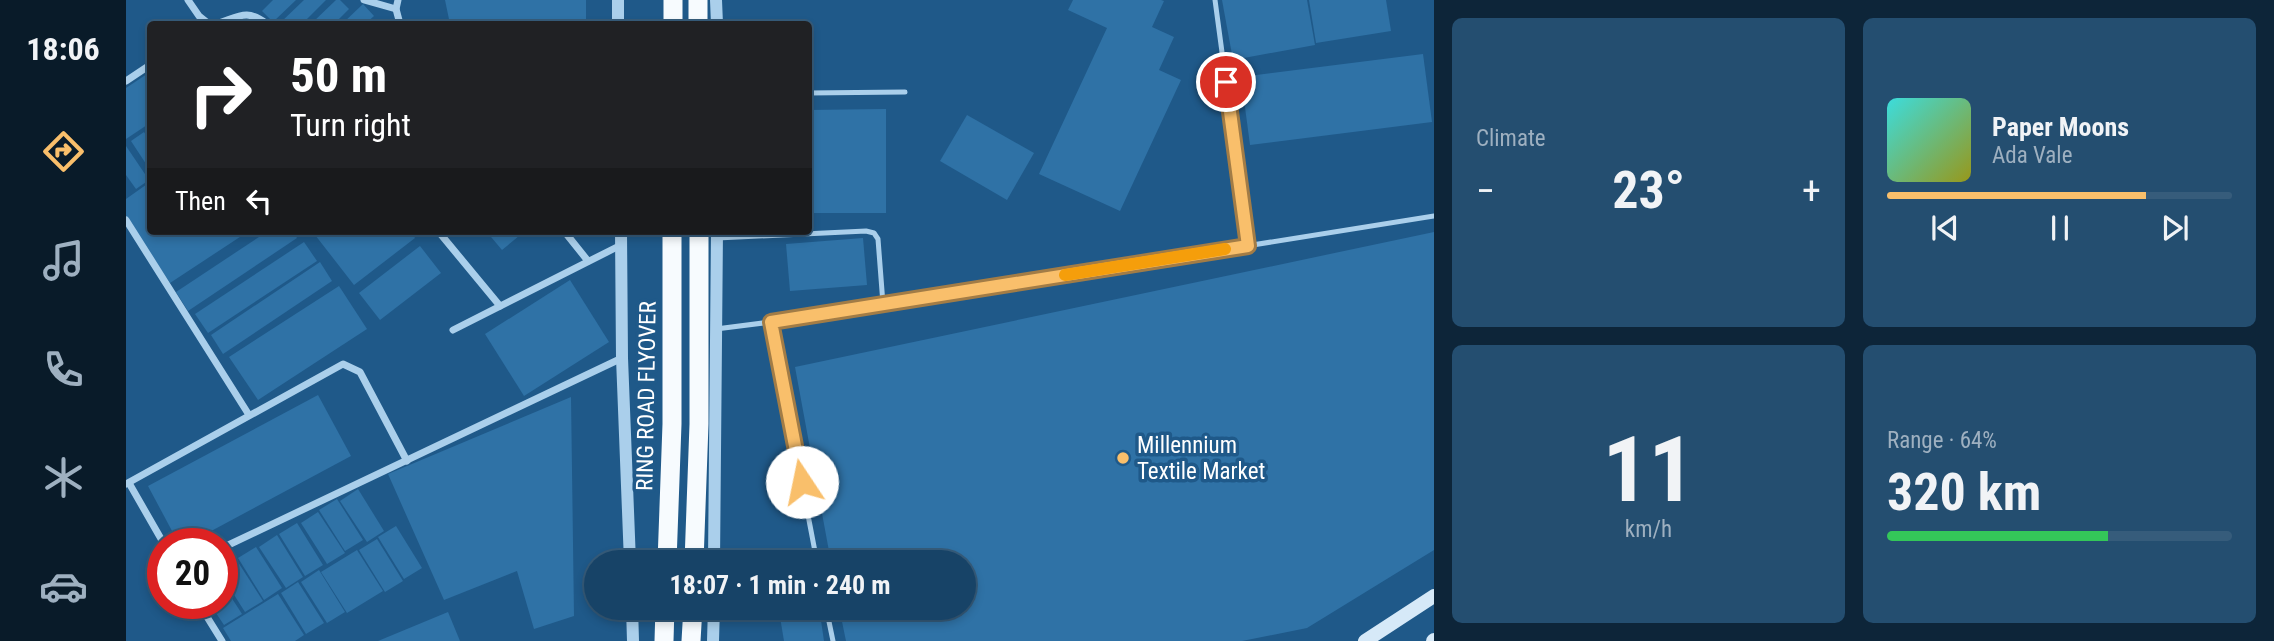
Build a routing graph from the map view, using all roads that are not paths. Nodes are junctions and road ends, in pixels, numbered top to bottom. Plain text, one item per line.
1 (188, 0) edge
2 (364, 0) edge
3 (398, 0) edge
4 (618, 0) edge
5 (673, 0) edge
6 (698, 0) edge
7 (716, 0) edge
8 (1215, 0) edge
9 (396, 9) junction
10 (206, 21) edge
11 (224, 21) edge
12 (263, 21) edge
13 (399, 21) edge
14 (618, 21) edge
15 (673, 21) edge
16 (698, 21) edge
17 (717, 21) edge
18 (147, 67) edge
19 (126, 81) edge
20 (905, 92) dead end
21 (812, 93) edge
22 (1434, 216) edge
23 (126, 220) edge
24 (812, 232) edge
25 (441, 235) edge
26 (567, 235) edge
27 (621, 235) edge
28 (672, 235) edge
29 (711, 235) edge
30 (711, 235) edge
31 (621, 245) junction
32 (1248, 246) junction
33 (588, 261) junction
34 (883, 304) junction
35 (500, 306) junction
36 (771, 322) junction
37 (716, 329) junction
38 (453, 330) dead end
39 (622, 358) junction
40 (249, 415) junction
41 (407, 461) junction
42 (127, 484) edge
43 (154, 528) edge
44 (238, 540) edge
45 (630, 550) edge
46 (667, 550) edge
47 (694, 550) edge
48 (714, 550) edge
49 (815, 550) edge
50 (1434, 596) edge
51 (208, 619) edge
52 (632, 620) edge
53 (665, 620) edge
54 (692, 620) edge
55 (714, 620) edge
56 (829, 620) edge
57 (222, 641) edge
58 (633, 641) edge
59 (664, 641) edge
60 (691, 641) edge
61 (713, 641) edge
62 (833, 641) edge
63 (1365, 641) edge

1 - 10 street
2 - 9 street
3 - 9 street
4 - 14 street
5 - 15 highway
6 - 16 highway
7 - 17 street
8 - 32 lane
9 - 13 street
11 - 12 street
18 - 19 street
20 - 21 lane
22 - 32 lane
23 - 40 street
24 - 34 lane
25 - 35 street
26 - 33 street
27 - 31 street
28 - 46 highway, RING ROAD FLYOVER
29 - 37 street
30 - 47 highway
31 - 33 street
31 - 39 street
32 - 34 lane
33 - 35 street
34 - 36 lane
35 - 38 street
36 - 37 lane
36 - 49 lane
37 - 48 street
39 - 41 street
39 - 45 street
40 - 41 street
40 - 42 street
41 - 44 street
42 - 43 street
50 - 63 main road
51 - 57 street
52 - 58 street
53 - 59 highway
54 - 60 highway
55 - 61 street
56 - 62 lane

